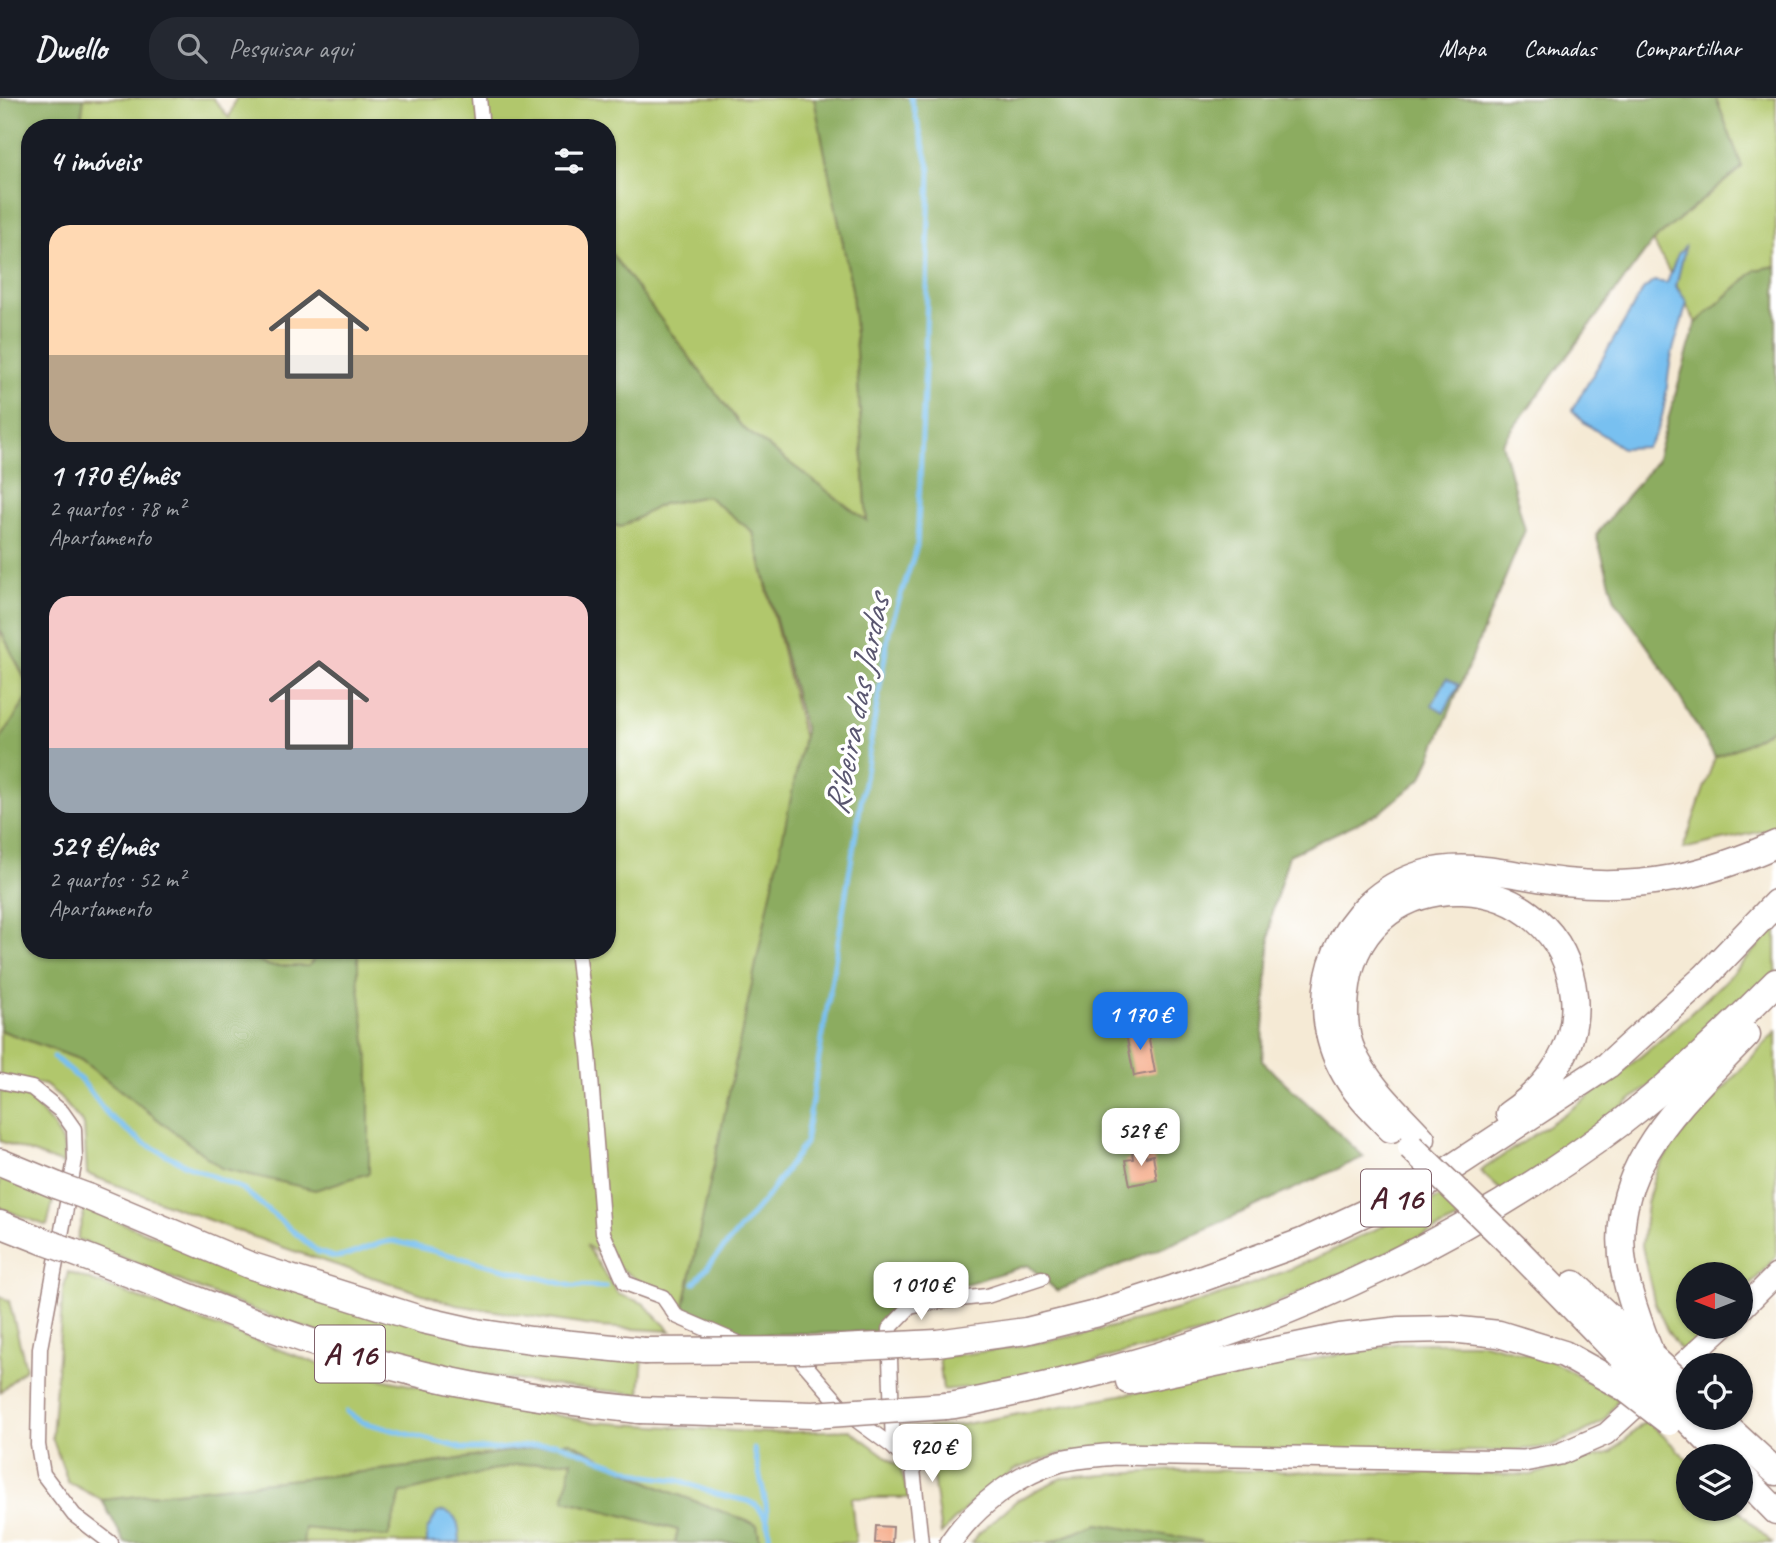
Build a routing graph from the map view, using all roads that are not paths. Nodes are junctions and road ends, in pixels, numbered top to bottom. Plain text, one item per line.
1 (479, 98) edge
2 (481, 119) edge
3 (1776, 844) edge
4 (1776, 903) edge
5 (578, 959) edge
6 (1776, 982) edge
7 (1776, 1006) edge
8 (0, 1081) edge
9 (1416, 1143) junction
10 (0, 1163) edge
11 (1381, 1204) junction
12 (0, 1224) edge
13 (1776, 1275) edge
14 (1042, 1278) dead end
15 (1754, 1297) edge
16 (1711, 1339) edge
17 (1638, 1373) junction
18 (952, 1405) junction
19 (1676, 1405) edge
20 (1676, 1405) edge
21 (1699, 1430) edge
22 (1730, 1430) edge
23 (1712, 1444) edge
24 (893, 1447) junction
25 (1776, 1472) edge
26 (1753, 1487) edge
27 (1753, 1493) edge
28 (1776, 1511) edge
29 (111, 1543) edge
30 (921, 1543) edge
31 (950, 1543) edge

1 - 2 street
3 - 9 highway, A 16
4 - 11 highway, A 16
5 - 24 street
6 - 18 highway, A 16
7 - 17 highway, A 16
8 - 29 street
9 - 11 highway, A 16
9 - 17 highway, A 16, bridge
10 - 11 highway, A 16, bridge
12 - 18 highway, A 16, bridge
13 - 15 main road
14 - 24 street
16 - 31 main road
17 - 18 highway, A 16
17 - 19 highway, A 16, bridge
17 - 20 highway, A 16, bridge
21 - 23 highway, A 16
22 - 25 highway
24 - 30 street
26 - 28 highway
27 - 28 highway

